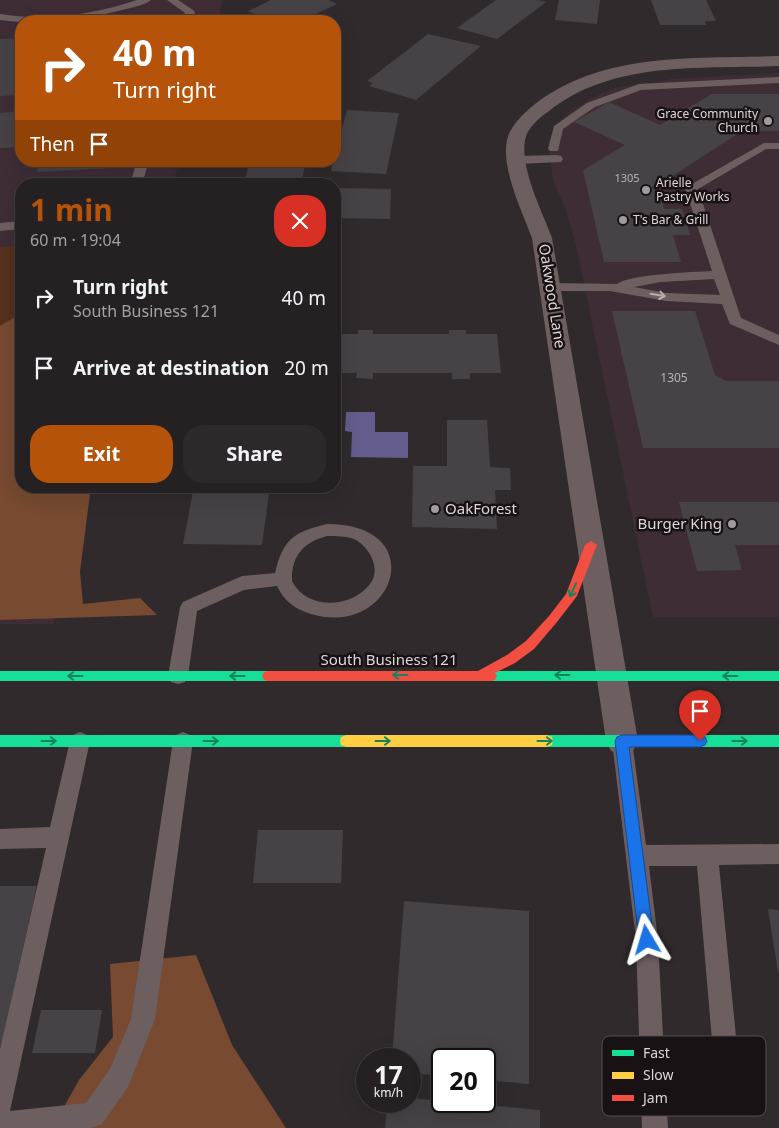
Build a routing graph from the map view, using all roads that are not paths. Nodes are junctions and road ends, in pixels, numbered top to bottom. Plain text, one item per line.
1 (146, 0) edge
2 (172, 0) edge
3 (85, 15) edge
4 (189, 15) edge
5 (0, 17) edge
6 (15, 19) edge
7 (779, 61) edge
8 (779, 80) edge
9 (779, 146) edge
10 (518, 160) junction
11 (15, 226) edge
12 (0, 227) edge
13 (720, 275) junction
14 (551, 287) junction
15 (610, 287) junction
16 (728, 300) junction
17 (779, 340) edge
18 (590, 545) junction
19 (282, 579) junction
20 (480, 675) junction
21 (0, 676) edge
22 (178, 676) junction
23 (611, 676) junction
24 (779, 676) edge
25 (0, 741) edge
26 (80, 741) junction
27 (183, 741) junction
28 (622, 741) junction
29 (779, 741) edge
30 (59, 837) junction
31 (0, 839) edge
32 (779, 854) edge
33 (707, 855) junction
34 (636, 856) junction
35 (651, 1036) edge
36 (724, 1036) edge
37 (0, 1104) edge
38 (0, 1125) edge

1 - 3 lane
2 - 4 lane
5 - 6 lane
7 - 10 street, Oakwood Lane
8 - 10 lane
9 - 13 lane
10 - 14 street, Oakwood Lane
11 - 12 lane
13 - 15 lane
13 - 16 lane
14 - 15 lane
14 - 18 street, Oakwood Lane
15 -> 16 lane
16 - 17 lane
18 -> 20 main road
18 - 23 street, Oakwood Lane
19 - 19 lane
19 - 22 lane
20 -> 22 main road, South Business 121
23 -> 20 main road, South Business 121
22 -> 21 main road, South Business 121
24 -> 23 main road, South Business 121
23 - 28 street, Oakwood Lane
25 -> 26 main road
26 - 27 main road
26 - 30 lane
27 -> 28 main road
27 - 38 lane
28 -> 29 main road
28 - 34 lane
30 - 31 lane
30 - 37 lane
32 - 33 lane
33 - 34 lane
33 - 36 lane
34 - 35 lane

